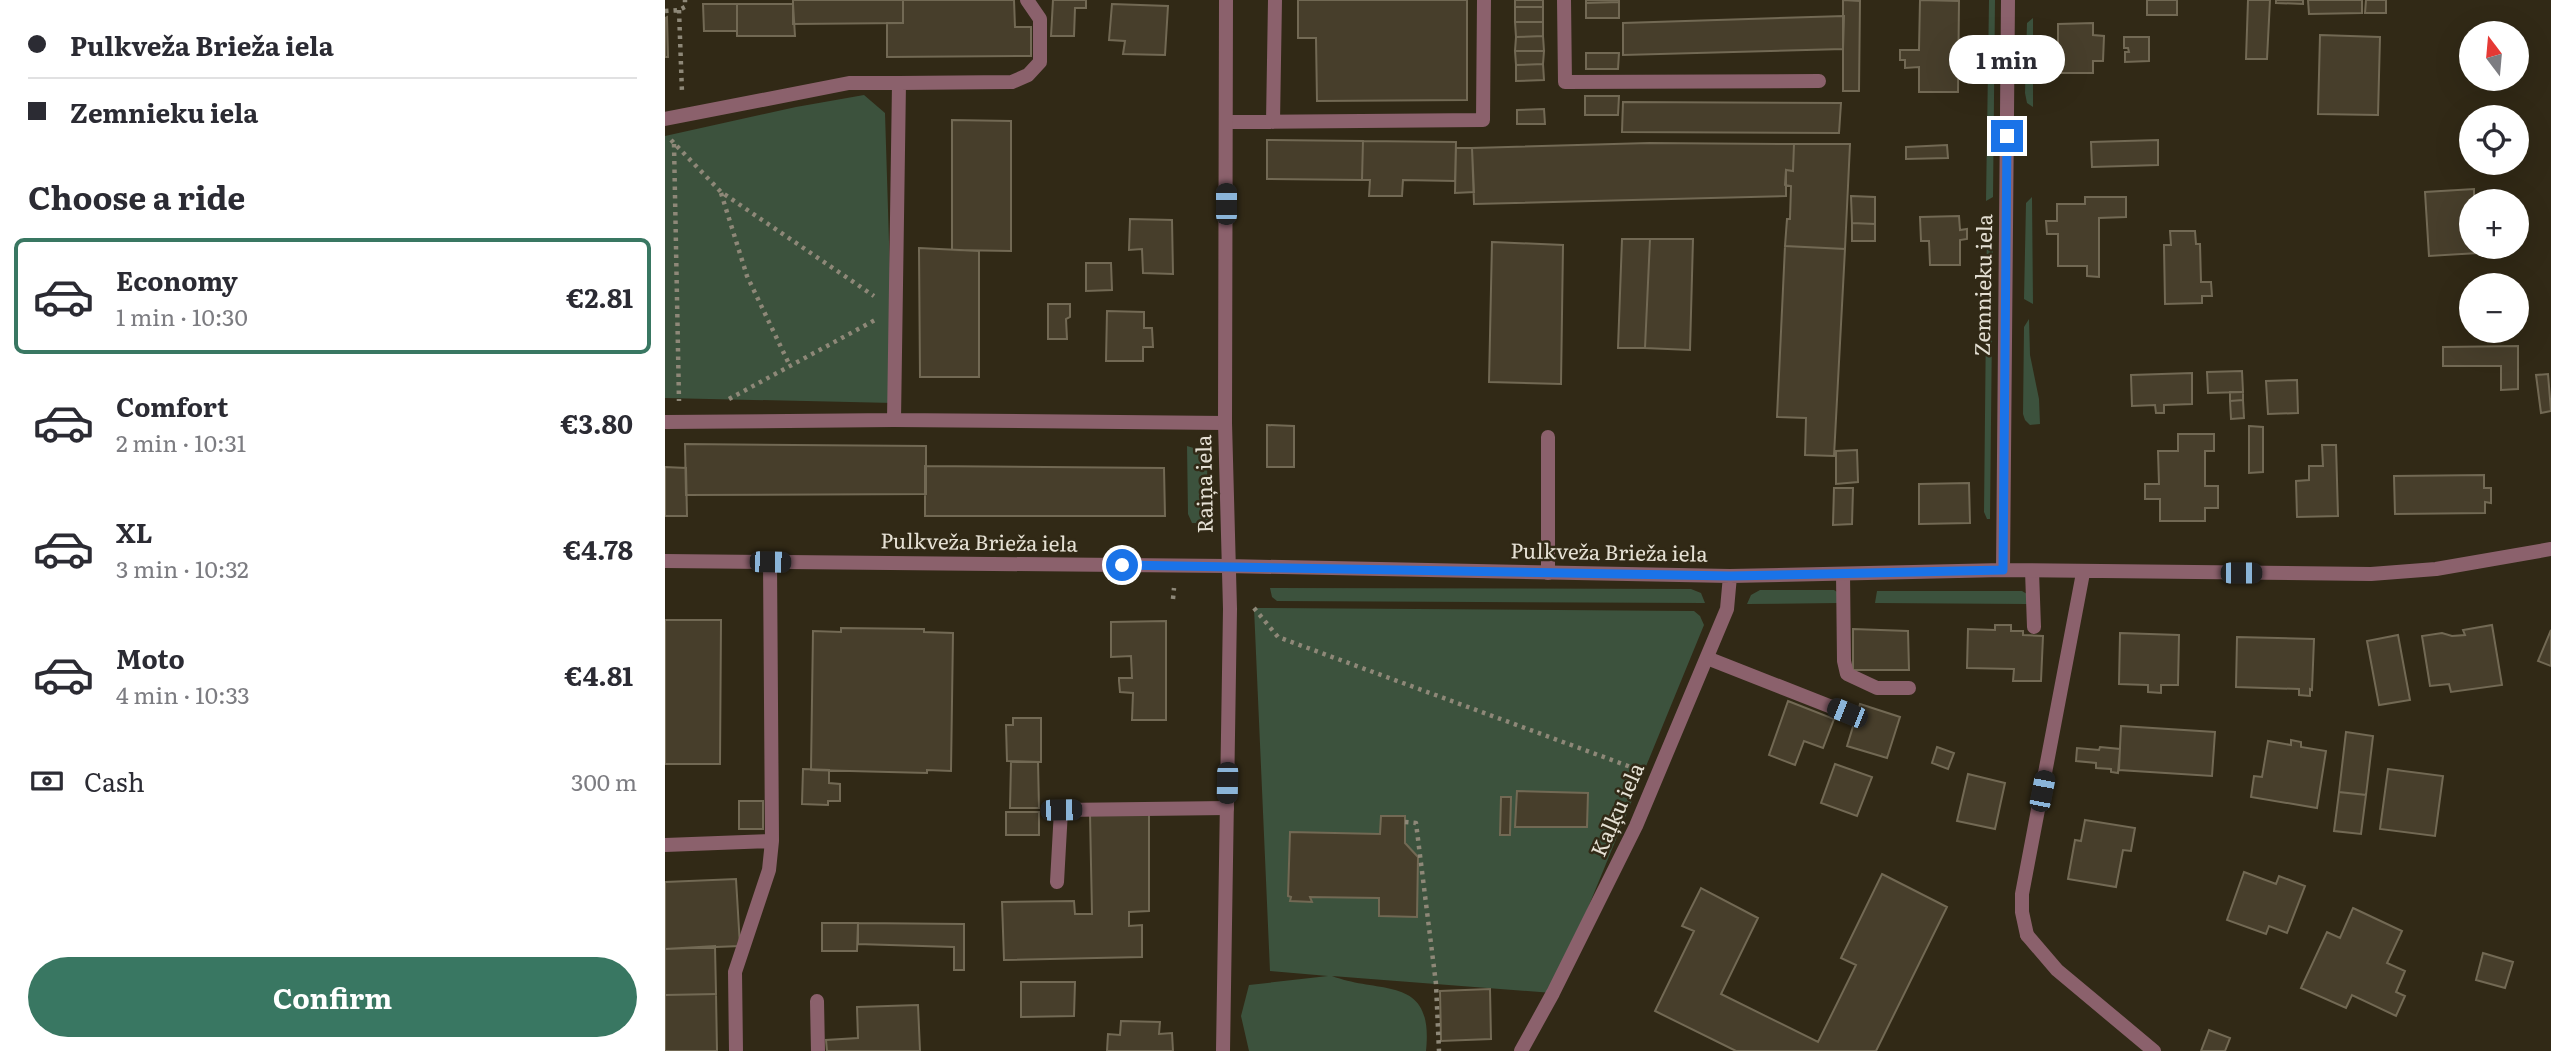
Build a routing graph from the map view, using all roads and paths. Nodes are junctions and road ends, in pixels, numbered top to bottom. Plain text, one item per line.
1 (685, 0) edge
2 (1027, 0) edge
3 (1226, 0) edge
4 (1275, 0) edge
5 (1484, 0) edge
6 (1565, 0) edge
7 (2008, 0) edge
8 (679, 10) junction
9 (665, 11) edge
10 (1819, 81) dead end
11 (899, 83) junction
12 (682, 115) junction
13 (665, 119) edge
14 (1227, 122) junction
15 (1273, 122) junction
16 (665, 134) edge
17 (674, 143) junction
18 (721, 192) junction
19 (895, 310) junction
20 (790, 366) junction
21 (722, 403) dead end
22 (894, 420) junction
23 (672, 422) edge
24 (1225, 423) junction
25 (1548, 436) dead end
26 (2551, 549) edge
27 (665, 561) edge
28 (770, 562) junction
29 (1228, 566) junction
30 (2003, 570) junction
31 (2032, 571) junction
32 (1548, 573) junction
33 (2083, 573) junction
34 (1843, 574) junction
35 (1730, 576) junction
36 (1254, 608) dead end
37 (2035, 627) dead end
38 (1707, 658) junction
39 (1909, 688) dead end
40 (1847, 713) dead end
41 (1657, 777) junction
42 (1227, 807) junction
43 (1405, 822) dead end
44 (772, 841) junction
45 (665, 845) edge
46 (1057, 882) dead end
47 (817, 1001) dead end
48 (736, 1051) edge
49 (818, 1051) edge
50 (1223, 1051) edge
51 (1439, 1051) edge
52 (1521, 1051) edge
53 (2154, 1051) edge

1 - 8 path
2 - 11 street
3 - 14 street, Raiņa iela
4 - 15 street
5 - 15 street
6 - 10 street
7 - 30 street, Zemnieku iela
8 - 9 path
8 - 12 path
11 - 12 street
11 - 19 street
12 - 13 street
14 - 15 street
14 - 24 street, Raiņa iela
16 - 17 path
17 - 18 path
17 - 23 path
18 - 19 path
18 - 20 path
19 - 20 path
19 - 22 street
20 - 21 path
22 - 23 street
22 - 24 street
24 - 29 street, Raiņa iela
25 - 32 street
26 - 33 street, Pulkveža Brieža iela
27 - 28 street, Pulkveža Brieža iela
28 - 29 street, Pulkveža Brieža iela
28 - 44 street
29 - 32 street, Pulkveža Brieža iela
29 - 42 street, Raiņa iela
30 - 31 street, Pulkveža Brieža iela
30 - 34 street, Pulkveža Brieža iela
31 - 33 street, Pulkveža Brieža iela
31 - 37 street
32 - 35 street, Pulkveža Brieža iela
33 - 53 street
34 - 35 street, Pulkveža Brieža iela
34 - 39 street
35 - 38 street, Kaļķu iela
36 - 41 path
38 - 40 street
38 - 41 street, Kaļķu iela
41 - 52 street, Kaļķu iela
42 - 46 street
42 - 50 street, Raiņa iela
43 - 51 path
44 - 45 street
44 - 48 street
47 - 49 street

